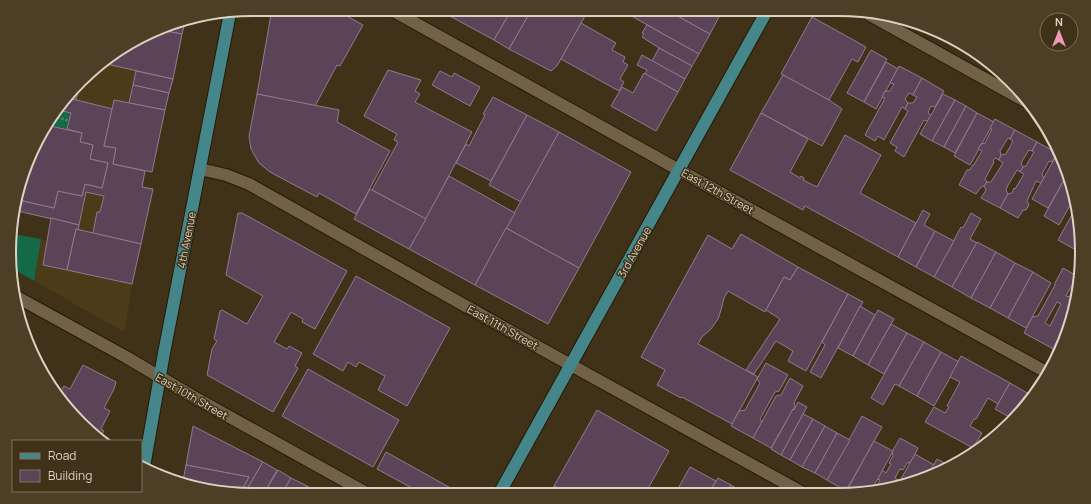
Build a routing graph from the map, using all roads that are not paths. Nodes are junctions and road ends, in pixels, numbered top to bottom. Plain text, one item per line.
1 (403, 16) edge
2 (764, 16) edge
3 (229, 17) edge
4 (878, 20) edge
5 (1016, 96) edge
6 (200, 169) junction
7 (679, 170) junction
8 (21, 300) edge
9 (571, 365) junction
10 (1043, 369) edge
11 (160, 377) junction
12 (146, 463) edge
13 (357, 488) edge
14 (502, 488) edge
15 (794, 488) edge

1 - 7 street, East 12th Street
2 - 7 main road, 3rd Avenue
3 - 6 main road, 4th Avenue
4 - 5 street
6 - 9 street, East 11th Street
6 - 11 main road, 4th Avenue
7 - 9 main road, 3rd Avenue
7 - 10 street, East 12th Street
8 - 11 street, East 10th Street
9 - 14 main road, 3rd Avenue
9 - 15 street, East 11th Street
11 - 12 main road, 4th Avenue
11 - 13 street, East 10th Street

